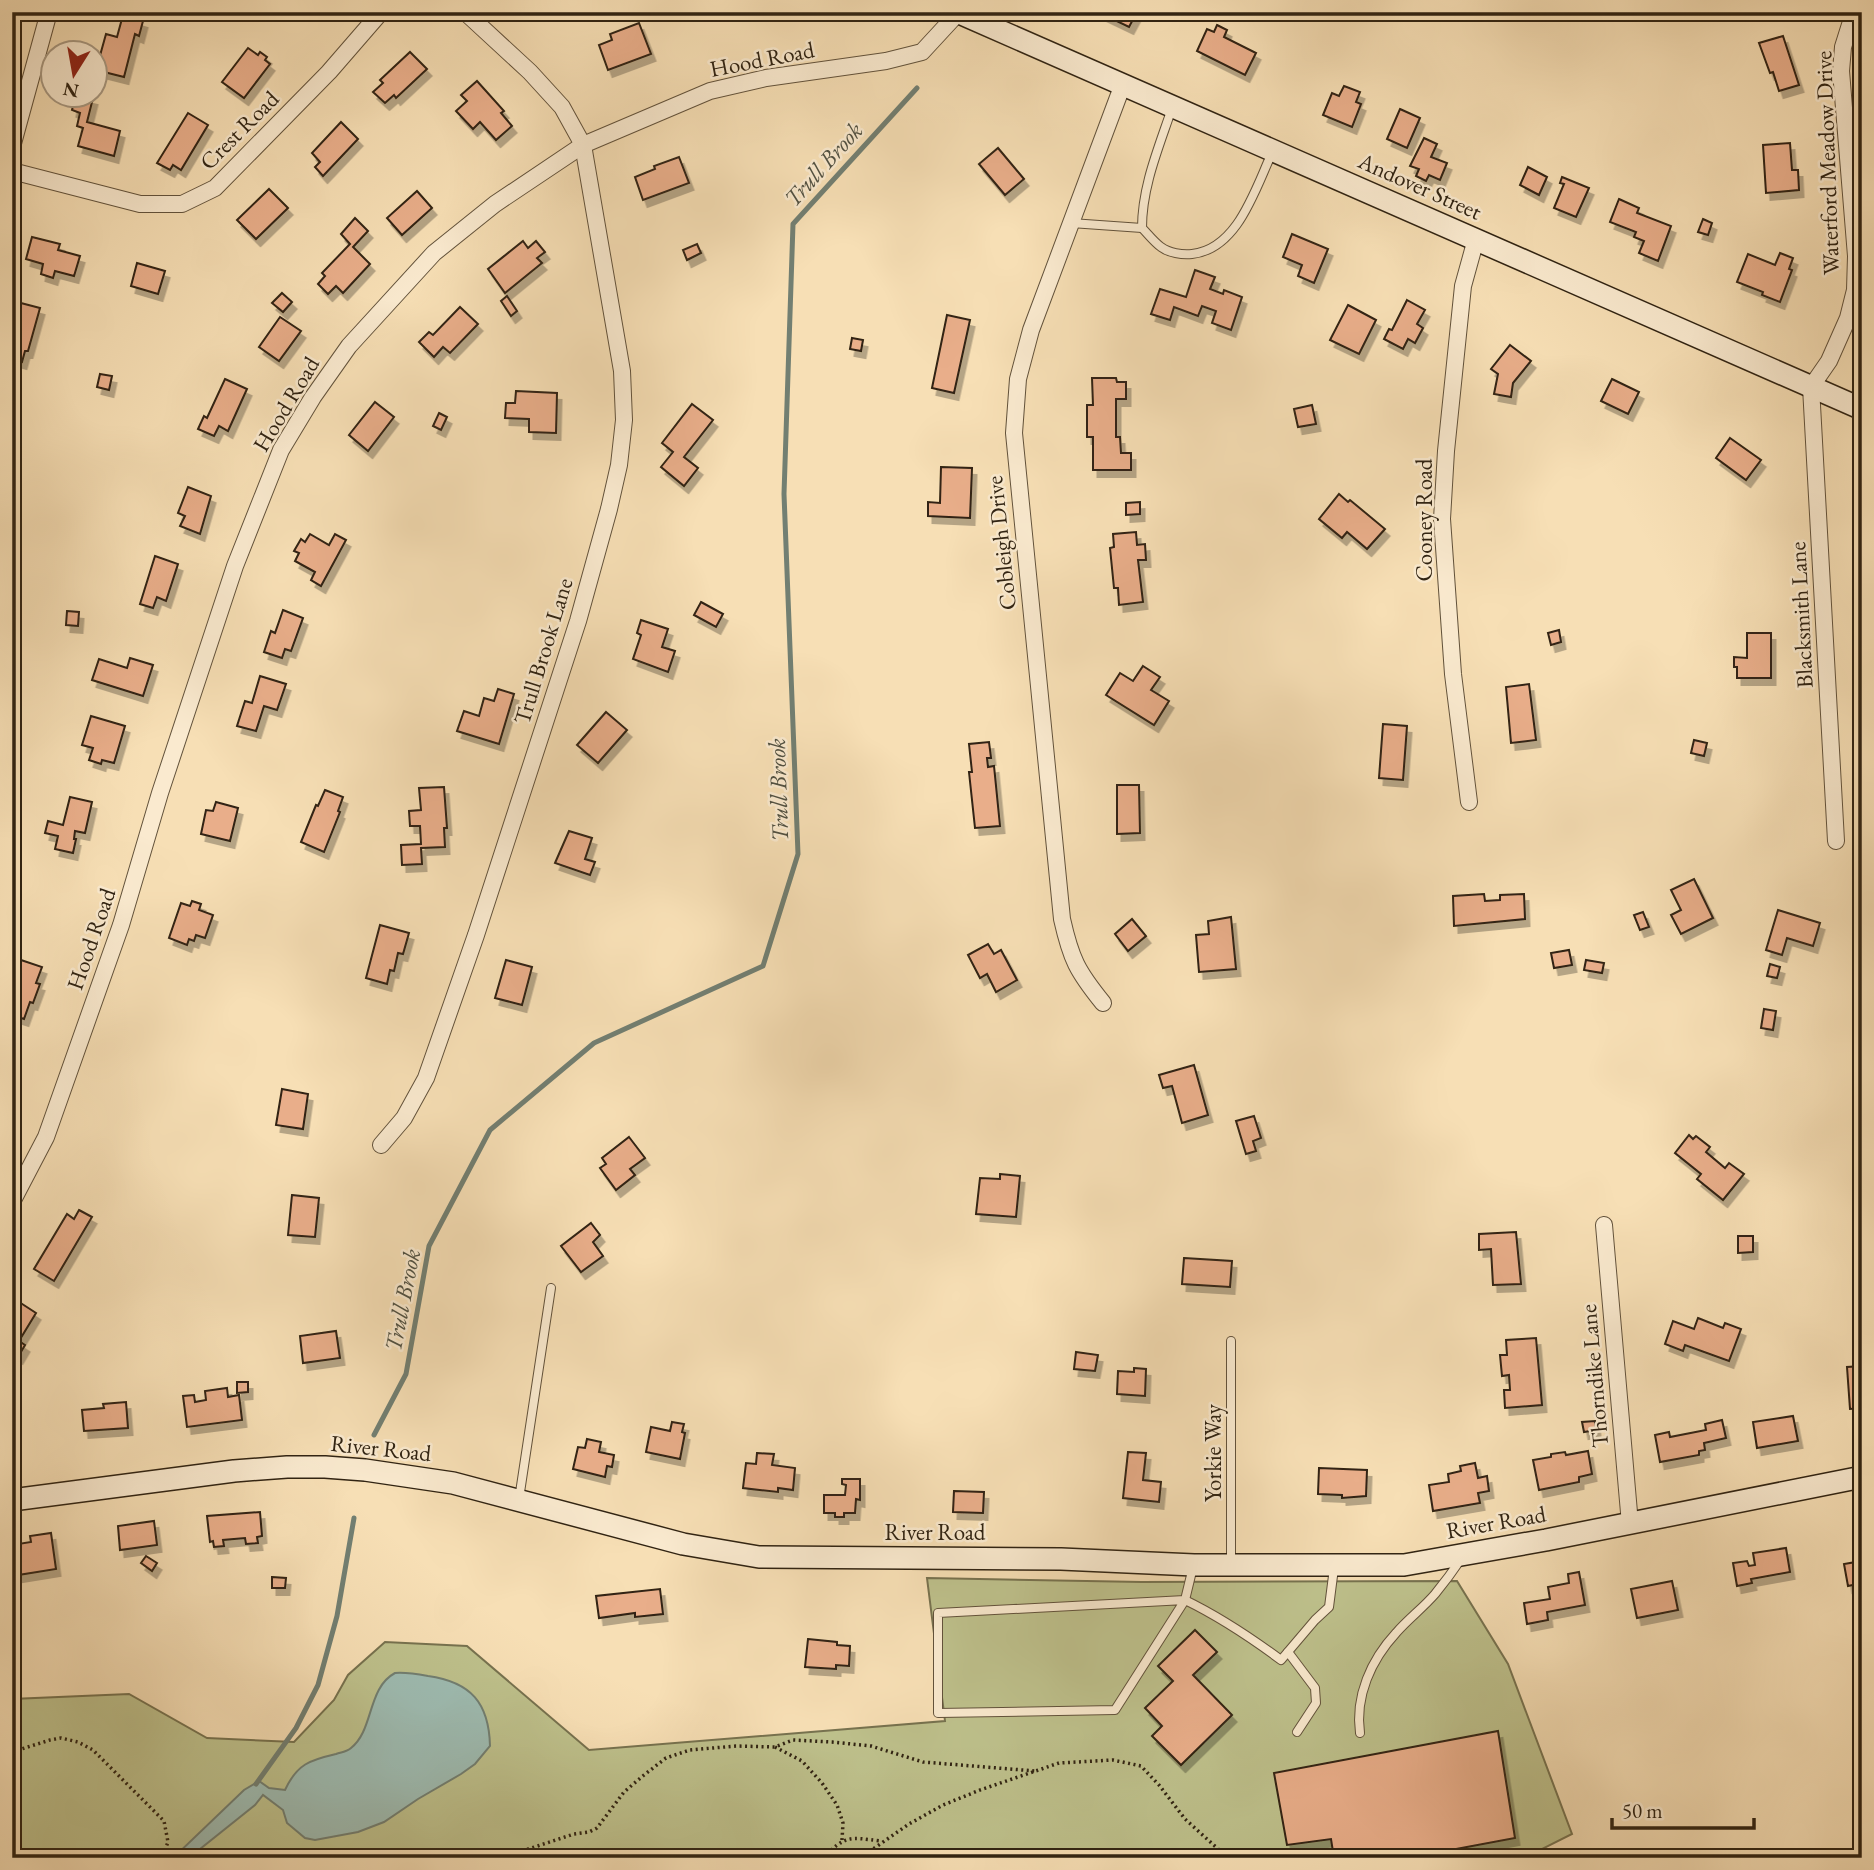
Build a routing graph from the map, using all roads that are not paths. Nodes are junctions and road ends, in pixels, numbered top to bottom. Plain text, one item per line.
1 (49, 12) edge
2 (381, 12) edge
3 (465, 12) edge
4 (957, 12) edge
5 (1854, 12) edge
6 (1124, 84) junction
7 (1172, 106) junction
8 (583, 145) junction
9 (12, 147) edge
10 (1273, 150) junction
11 (12, 171) edge
12 (1071, 223) junction
13 (1142, 228) junction
14 (1476, 240) junction
15 (1811, 387) junction
16 (1862, 409) edge
17 (1469, 802) dead end
18 (1836, 841) dead end
19 (1103, 1003) dead end
20 (381, 1145) dead end
21 (12, 1202) edge
22 (1604, 1225) dead end
23 (551, 1288) dead end
24 (1231, 1341) dead end
25 (1862, 1477) edge
26 (12, 1500) edge
27 (519, 1500) junction
28 (1630, 1524) junction
29 (1465, 1554) junction
30 (1194, 1565) junction
31 (1231, 1565) junction
32 (1335, 1565) junction
33 (1185, 1600) junction
34 (1288, 1652) junction
35 (1297, 1732) dead end
36 (1360, 1732) dead end

1 - 9 street
2 - 11 street, Crest Road
3 - 8 street
4 - 6 main road, Andover Street
4 - 8 street, Hood Road
5 - 15 street, Waterford Meadow Drive
6 - 7 main road, Andover Street
6 - 12 street, Cobleigh Drive
7 - 10 main road, Andover Street
7 - 13 lane
8 - 20 street, Trull Brook Lane
8 - 21 street, Hood Road
10 - 13 lane
10 - 14 main road, Andover Street
12 - 13 lane
12 - 19 street, Cobleigh Drive
14 - 15 main road, Andover Street
14 - 17 street, Cooney Road
15 - 16 main road, Andover Street
15 - 18 street, Blacksmith Lane
22 - 28 street, Thorndike Lane
23 - 27 lane
24 - 31 lane, Yorkie Way
25 - 28 main road, River Road
26 - 27 main road, River Road
27 - 30 main road, River Road
28 - 29 main road, River Road
29 - 32 main road, River Road
29 - 36 lane
30 - 31 main road, River Road
30 - 33 lane
31 - 32 main road, River Road
32 - 34 lane
33 - 33 lane
33 - 34 lane
34 - 35 lane

